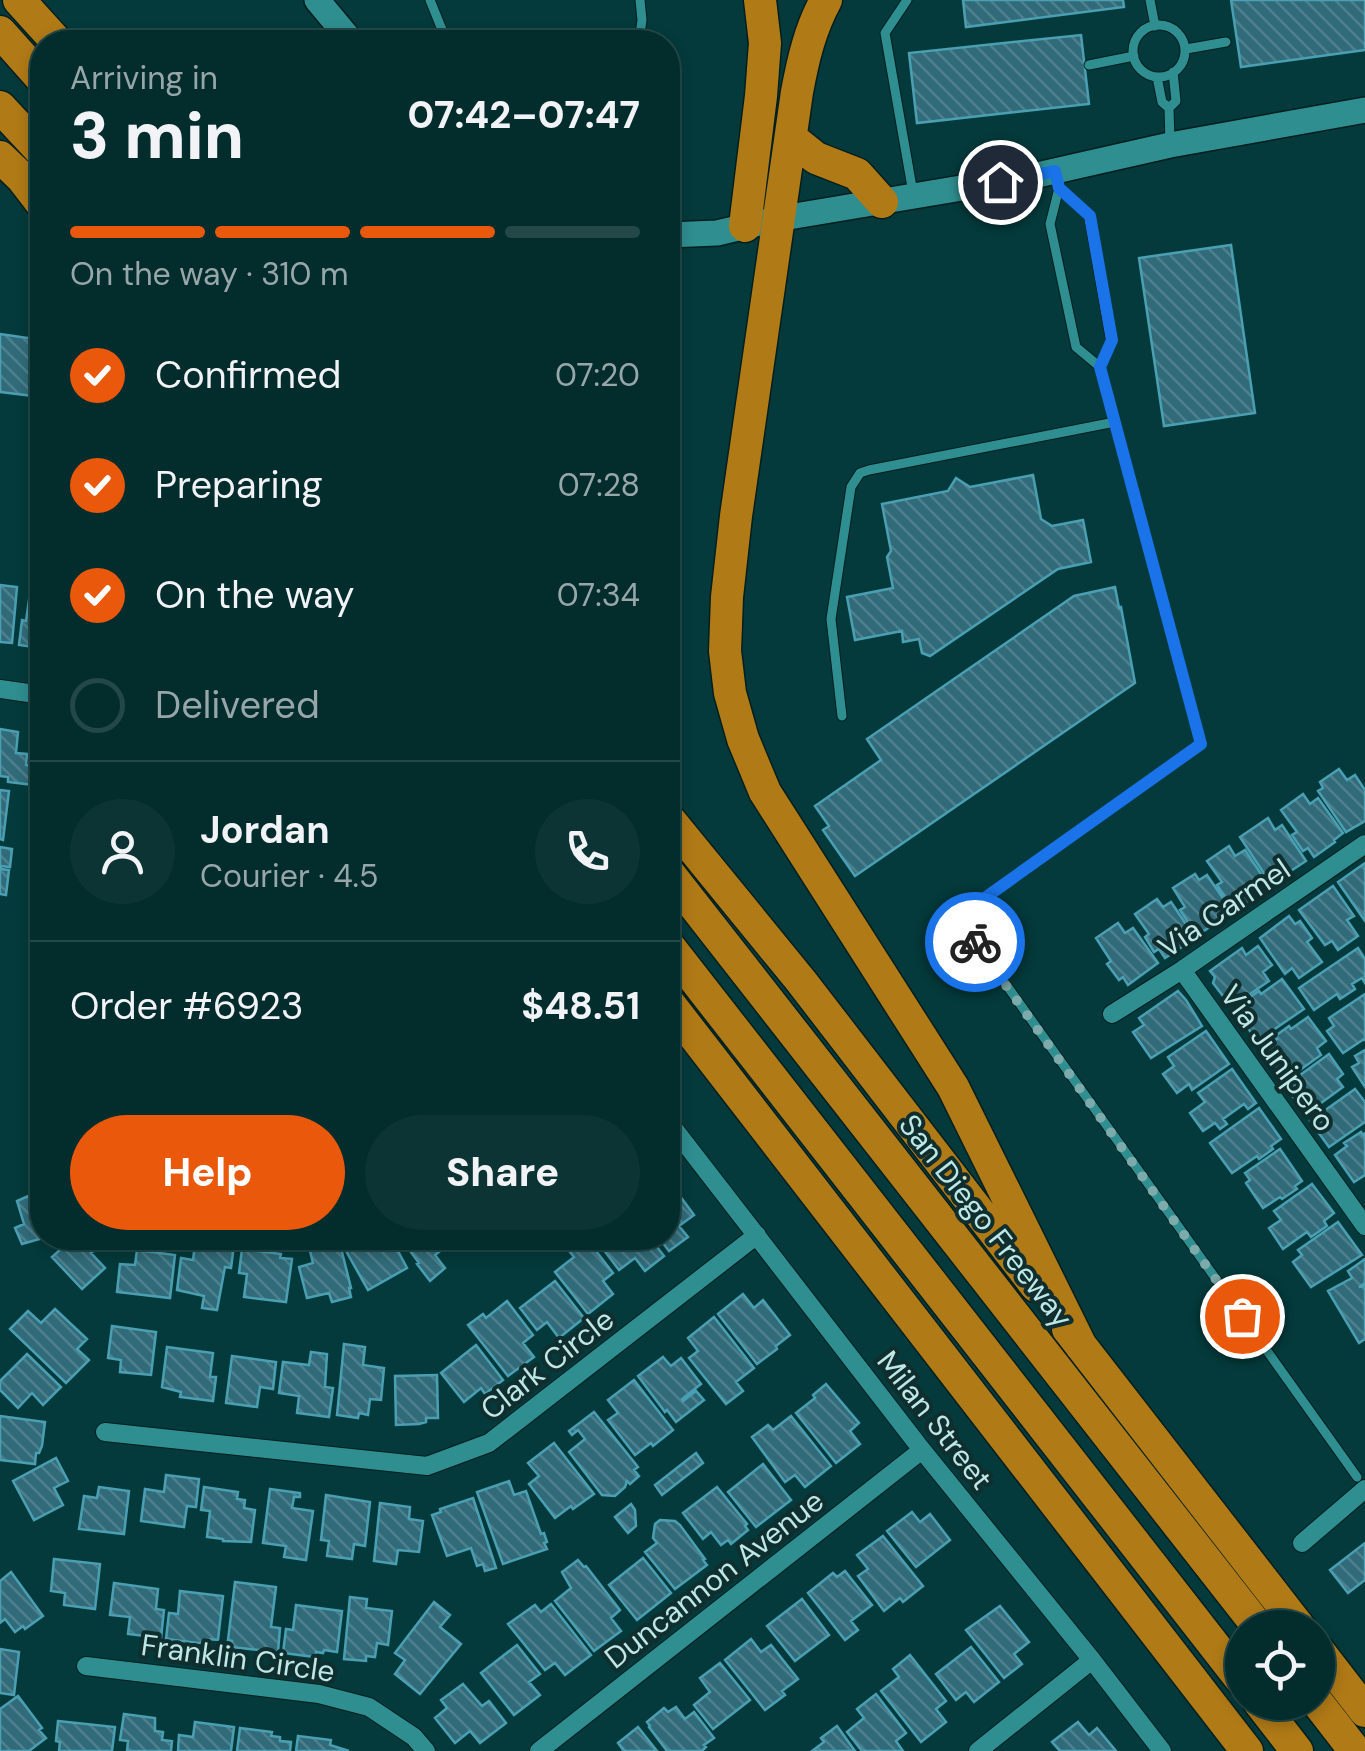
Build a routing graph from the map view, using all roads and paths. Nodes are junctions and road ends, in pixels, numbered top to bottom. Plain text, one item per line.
1 (19, 0) edge
2 (317, 0) edge
3 (430, 0) edge
4 (640, 0) edge
5 (760, 0) edge
6 (826, 0) edge
7 (906, 0) edge
8 (1150, 0) edge
9 (1154, 26) junction
10 (46, 30) edge
11 (342, 30) edge
12 (442, 30) edge
13 (641, 30) edge
14 (0, 32) edge
15 (1226, 42) dead end
16 (1186, 49) junction
17 (1134, 56) junction
18 (1090, 64) dead end
19 (30, 66) edge
20 (1174, 72) junction
21 (1157, 77) junction
22 (910, 95) dead end
23 (896, 98) junction
24 (0, 108) edge
25 (1169, 108) junction
26 (1365, 110) edge
27 (791, 138) junction
28 (1170, 145) junction
29 (16, 165) edge
30 (1057, 180) junction
31 (30, 186) edge
32 (898, 200) junction
33 (761, 223) junction
34 (680, 234) edge
35 (1100, 367) junction
36 (1115, 422) junction
37 (0, 690) edge
38 (30, 694) edge
39 (842, 716) dead end
40 (680, 833) edge
41 (1365, 844) edge
42 (680, 887) edge
43 (680, 959) edge
44 (1182, 970) junction
45 (1112, 1014) dead end
46 (680, 1018) edge
47 (680, 1136) edge
48 (1365, 1226) edge
49 (758, 1235) junction
50 (1082, 1346) junction
51 (105, 1432) dead end
52 (922, 1450) junction
53 (1361, 1483) edge
54 (1302, 1543) dead end
55 (1245, 1610) edge
56 (1286, 1610) edge
57 (1092, 1660) junction
58 (1225, 1660) edge
59 (86, 1666) dead end
60 (1335, 1672) edge
61 (1365, 1712) edge
62 (1273, 1720) edge
63 (1331, 1720) edge
64 (426, 1751) edge
65 (539, 1751) edge
66 (978, 1751) edge
67 (1162, 1751) edge
68 (1247, 1751) edge
69 (1297, 1751) edge
70 (1355, 1751) edge

1 - 10 highway
2 - 11 main road
3 - 12 lane
4 - 13 lane
5 - 33 highway
6 - 27 highway
7 - 23 lane
8 - 9 lane
9 - 16 lane
9 - 17 lane
14 - 19 highway
15 - 16 lane
16 - 20 lane
17 - 18 lane
17 - 21 lane
20 - 21 lane
20 - 25 lane
21 - 25 lane
22 - 23 lane
23 - 32 lane
24 - 29 highway
25 - 28 lane
26 - 28 main road
27 - 32 highway
27 - 33 highway
28 - 30 main road
29 - 31 highway
30 - 32 main road
30 - 35 lane
30 - 35 lane
32 - 33 main road
33 - 34 main road
33 - 50 highway
35 - 36 lane
36 - 39 lane
36 - 53 lane
37 - 38 street
40 - 50 highway, San Diego Freeway
41 - 44 street, Via Carmel
42 - 55 highway
43 - 58 highway
44 - 45 street, Via Carmel
44 - 48 street, Via Junipero
46 - 68 highway
47 - 49 street, Milan Street
49 - 51 street, Clark Circle
49 - 52 street, Milan Street
50 - 56 highway, San Diego Freeway
52 - 57 street, Milan Street
52 - 65 street, Duncannon Avenue
53 - 54 street
57 - 66 street
57 - 67 street, Milan Street
59 - 64 street, Franklin Circle
60 - 61 highway
62 - 69 highway
63 - 70 highway

